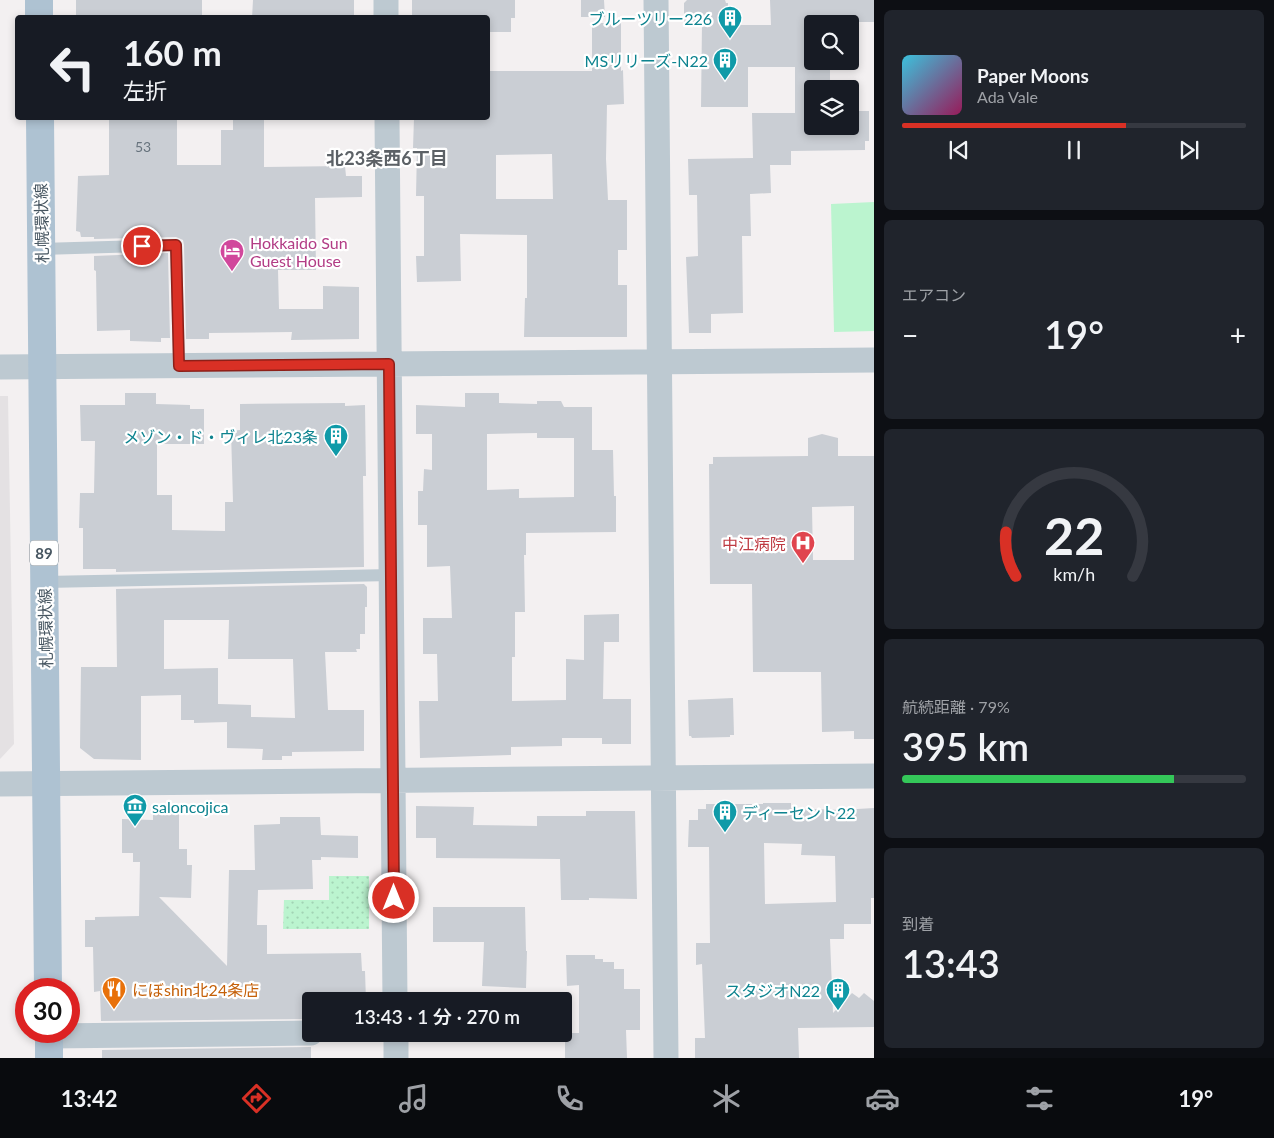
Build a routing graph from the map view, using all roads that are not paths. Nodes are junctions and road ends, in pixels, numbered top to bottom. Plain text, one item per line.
1 (39, 0) edge
2 (386, 0) edge
3 (656, 0) edge
4 (39, 15) edge
5 (386, 15) edge
6 (40, 120) edge
7 (387, 120) edge
8 (41, 249) junction
9 (874, 360) edge
10 (659, 361) junction
11 (389, 364) junction
12 (179, 366) junction
13 (42, 367) junction
14 (0, 368) edge
15 (392, 575) junction
16 (44, 582) junction
17 (874, 776) edge
18 (663, 779) junction
19 (394, 781) junction
20 (0, 784) edge
21 (46, 784) junction
22 (48, 978) edge
23 (396, 992) edge
24 (302, 1033) edge
25 (80, 1041) edge
26 (396, 1042) edge
27 (396, 1058) edge
28 (666, 1058) edge

1 - 4 main road
2 - 5 street
3 - 10 street
6 - 8 main road, 札幌環状線 / 89
7 - 11 street
8 - 12 lane
8 - 13 main road, 札幌環状線 / 89
9 - 10 street
10 - 11 street
10 - 18 street
11 - 12 street
11 - 15 street
12 - 13 street
13 - 14 street
13 - 16 main road, 札幌環状線 / 89
15 - 16 lane
15 - 19 street
16 - 21 main road, 札幌環状線 / 89
17 - 18 street
18 - 19 street
18 - 28 street
19 - 21 street
19 - 23 street
20 - 21 street
21 - 22 main road, 札幌環状線 / 89
24 - 25 street
26 - 27 street

